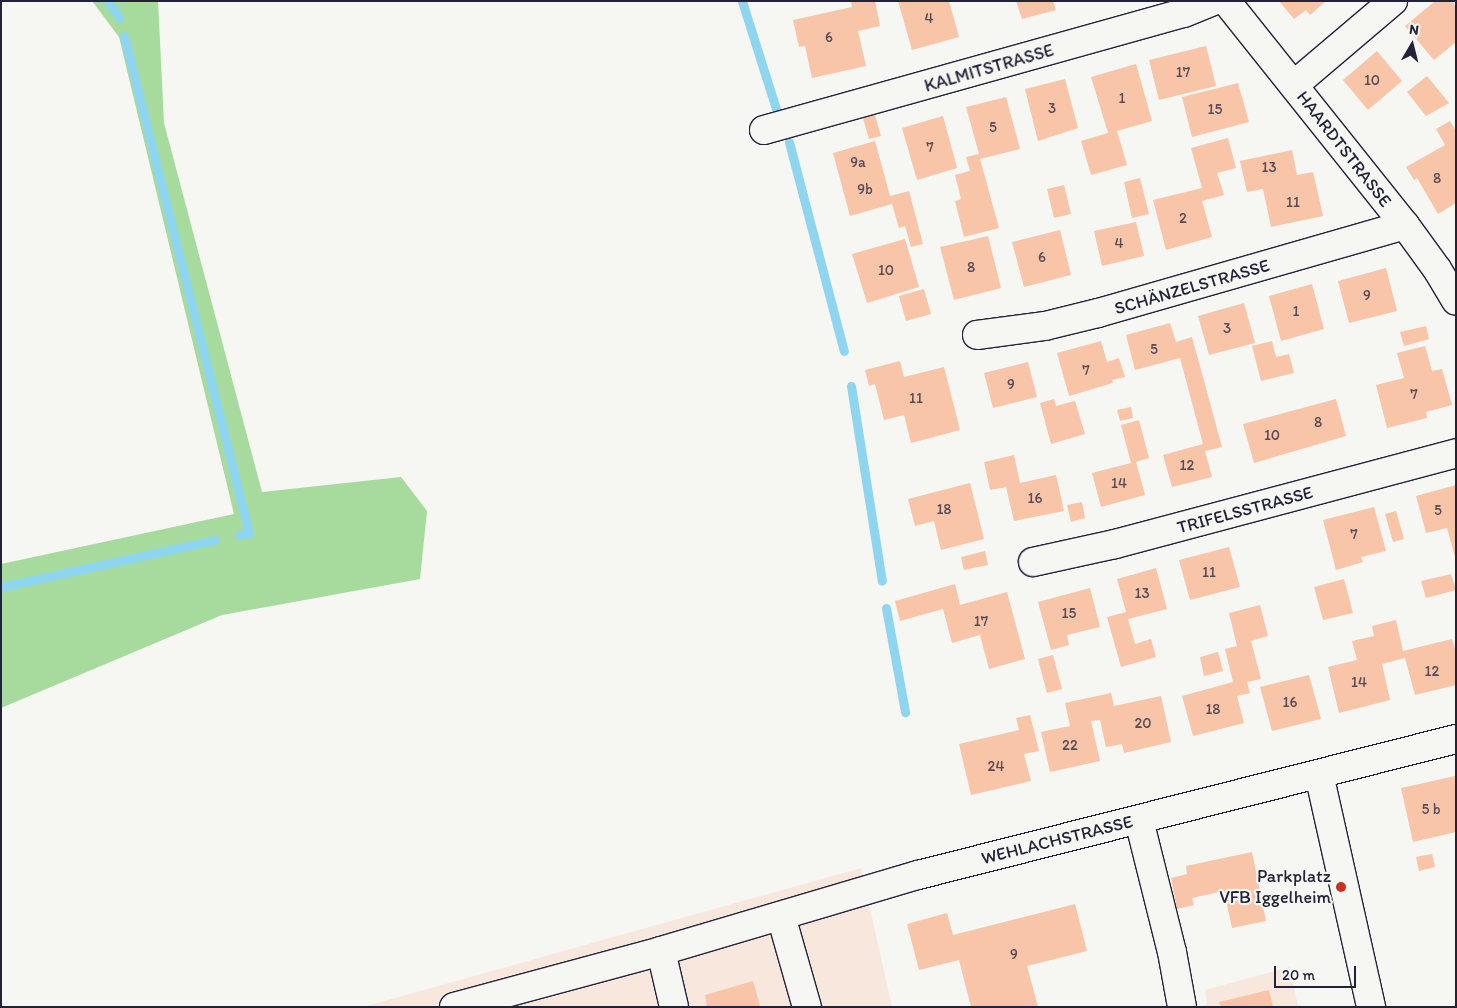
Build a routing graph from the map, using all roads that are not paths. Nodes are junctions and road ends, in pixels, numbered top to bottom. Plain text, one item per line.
1 (1213, 1) edge
2 (1226, 1) edge
3 (1393, 1) edge
4 (1294, 85) junction
5 (764, 130) dead end
6 (1404, 225) junction
7 (1446, 263) edge
8 (1456, 301) edge
9 (977, 334) dead end
10 (1456, 453) edge
11 (1033, 562) dead end
12 (1456, 739) edge
13 (1319, 774) junction
14 (1139, 820) junction
15 (781, 916) junction
16 (660, 951) junction
17 (454, 1007) edge
18 (674, 1007) edge
19 (808, 1007) edge
20 (1182, 1007) edge
21 (1371, 1007) edge

1 - 5 street, KALMITSTRASSE
2 - 4 street, HAARDTSTRASSE
3 - 4 street
4 - 6 street, HAARDTSTRASSE
6 - 7 street, HAARDTSTRASSE
6 - 9 street, SCHÄNZELSTRASSE
7 - 8 street, HAARDTSTRASSE
10 - 11 street, TRIFELSSTRASSE
12 - 13 street, WEHLACHSTRASSE
13 - 14 street, WEHLACHSTRASSE
13 - 21 street
14 - 15 street, WEHLACHSTRASSE
14 - 20 street
15 - 16 street, WEHLACHSTRASSE
15 - 19 street
16 - 17 street, WEHLACHSTRASSE
16 - 18 street

